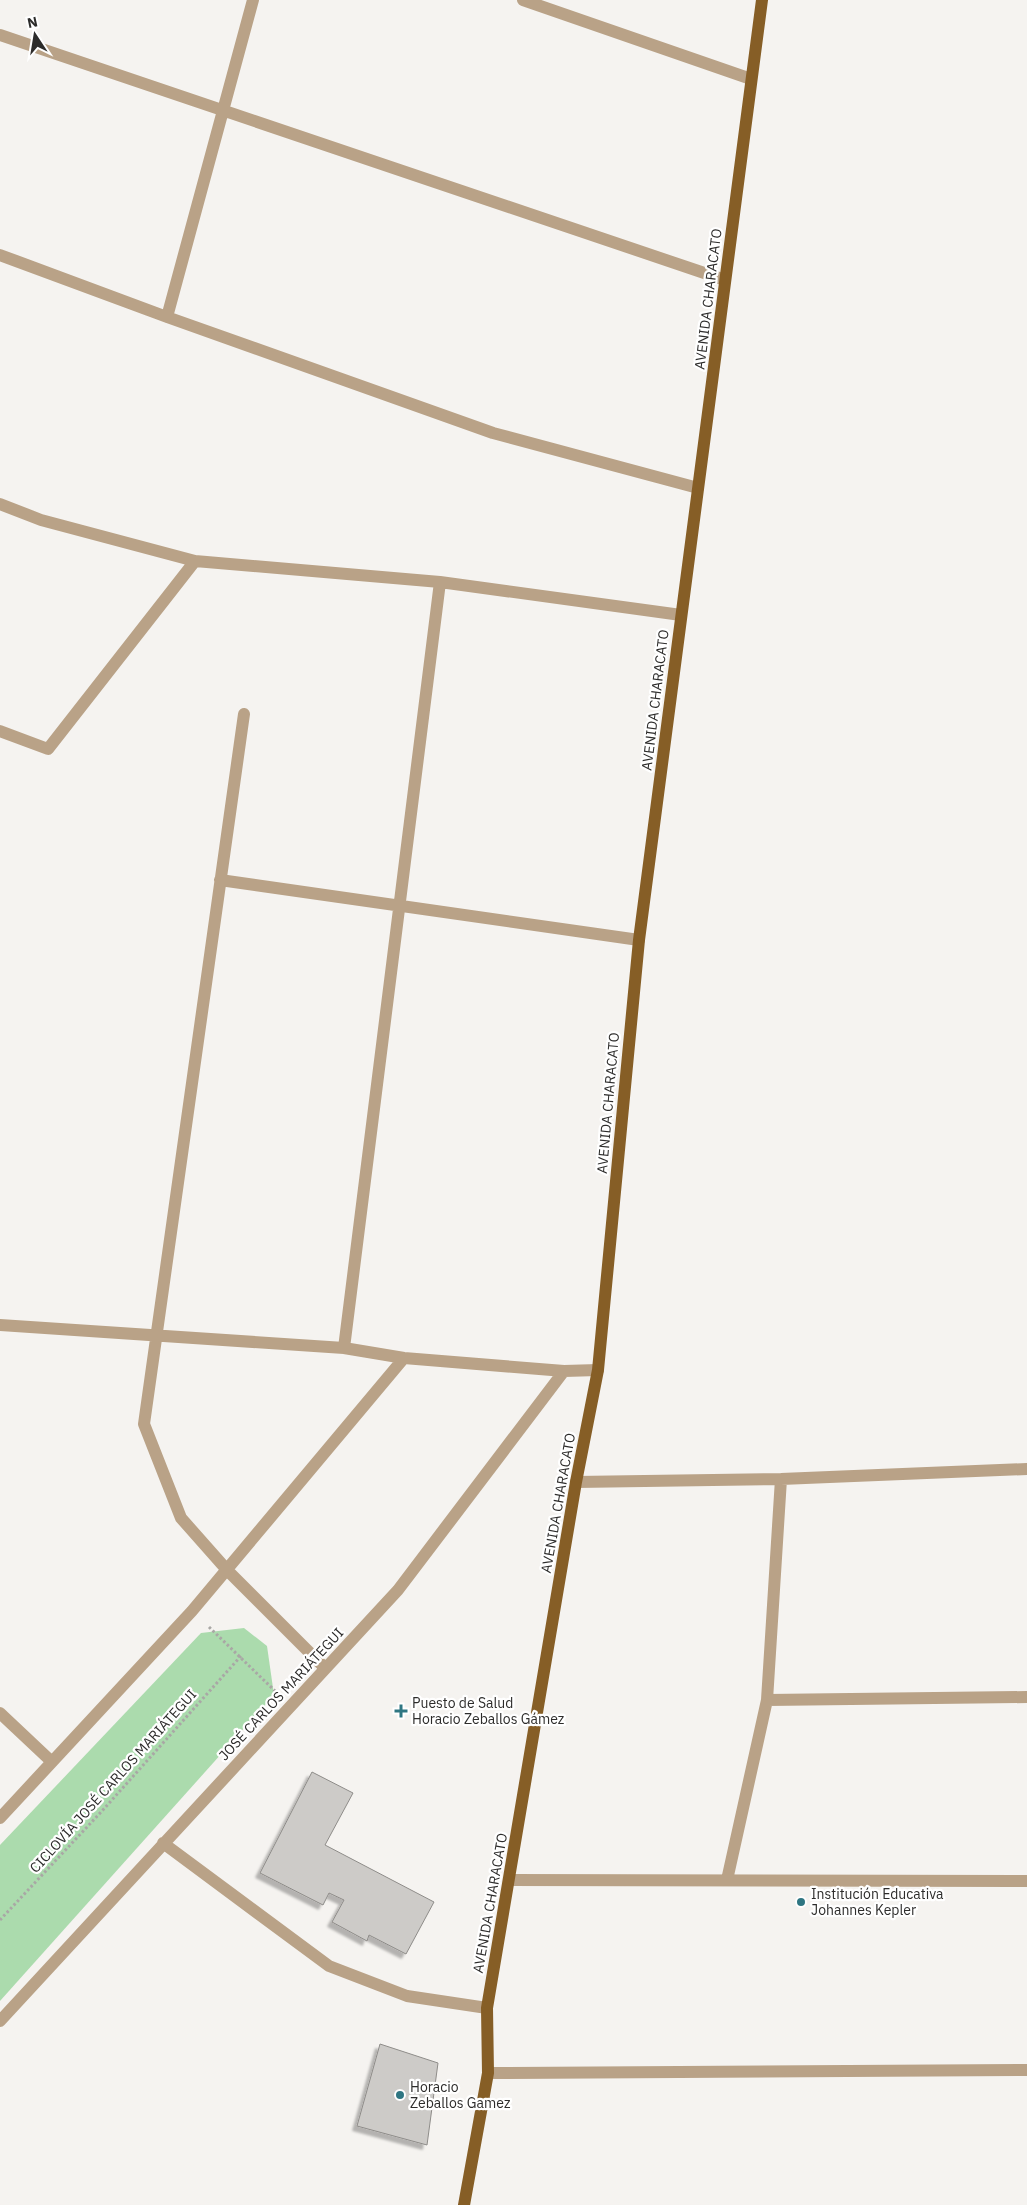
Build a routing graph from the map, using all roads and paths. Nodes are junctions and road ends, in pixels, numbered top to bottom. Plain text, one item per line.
1 (253, 0) edge
2 (523, 0) edge
3 (762, 0) edge
4 (0, 35) edge
5 (751, 79) junction
6 (223, 110) junction
7 (0, 255) edge
8 (725, 280) junction
9 (167, 317) junction
10 (698, 488) junction
11 (0, 504) edge
12 (195, 561) junction
13 (440, 582) junction
14 (681, 616) junction
15 (244, 714) dead end
16 (0, 732) edge
17 (220, 880) junction
18 (400, 905) junction
19 (638, 940) junction
20 (0, 1325) edge
21 (156, 1335) junction
22 (344, 1348) junction
23 (404, 1358) junction
24 (598, 1370) junction
25 (564, 1371) junction
26 (1027, 1469) edge
27 (781, 1479) junction
28 (576, 1482) junction
29 (227, 1570) junction
30 (192, 1611) junction
31 (241, 1656) junction
32 (325, 1668) junction
33 (1027, 1697) edge
34 (767, 1700) junction
35 (289, 1706) junction
36 (0, 1713) edge
37 (52, 1762) junction
38 (0, 1818) edge
39 (163, 1843) junction
40 (509, 1880) junction
41 (727, 1880) junction
42 (1027, 1881) edge
43 (0, 1920) edge
44 (487, 2008) junction
45 (0, 2021) edge
46 (1027, 2070) edge
47 (488, 2073) junction
48 (464, 2205) edge

1 - 6 street
2 - 5 street
3 - 5 main road, AVENIDA CHARACATO
4 - 6 street
5 - 8 main road, AVENIDA CHARACATO
6 - 8 street
6 - 9 street
7 - 9 street
8 - 10 main road, AVENIDA CHARACATO
9 - 10 street
10 - 14 main road, AVENIDA CHARACATO
11 - 12 street
12 - 13 street
12 - 16 street
13 - 14 street
13 - 18 street
14 - 19 main road, AVENIDA CHARACATO
15 - 17 street
17 - 18 street
17 - 21 street
18 - 19 street
18 - 22 street
19 - 24 main road, AVENIDA CHARACATO
20 - 21 street
21 - 22 street
21 - 29 street
22 - 23 street
23 - 25 street
23 - 29 street
24 - 25 street
24 - 28 main road, AVENIDA CHARACATO
25 - 32 street, JOSÉ CARLOS MARIÁTEGUI
26 - 27 street
27 - 28 street
27 - 34 street
28 - 40 main road, AVENIDA CHARACATO
29 - 30 street
29 - 32 street
30 - 31 path
30 - 37 street
31 - 35 path
31 - 43 path, CICLOVÍA JOSÉ CARLOS MARIÁTEGUI
32 - 35 street, JOSÉ CARLOS MARIÁTEGUI
33 - 34 street
34 - 41 street
35 - 39 street, JOSÉ CARLOS MARIÁTEGUI
36 - 37 street
37 - 38 street
39 - 44 street
39 - 45 street, JOSÉ CARLOS MARIÁTEGUI
40 - 41 street
40 - 44 main road, AVENIDA CHARACATO
41 - 42 street
44 - 47 main road, AVENIDA CHARACATO
46 - 47 street
47 - 48 main road, AVENIDA CHARACATO

